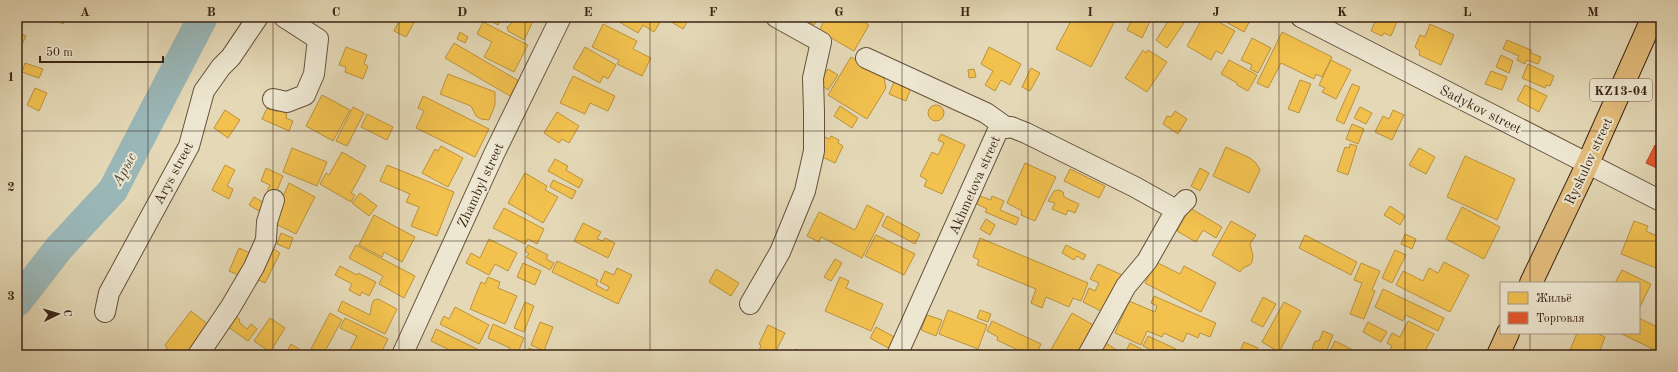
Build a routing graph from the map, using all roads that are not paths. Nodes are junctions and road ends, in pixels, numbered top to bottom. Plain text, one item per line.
1 (258, 17) edge
2 (284, 17) edge
3 (561, 17) edge
4 (776, 17) edge
5 (1301, 17) edge
6 (1653, 17) edge
7 (866, 58) dead end
8 (273, 99) dead end
9 (1007, 128) junction
10 (1588, 163) junction
11 (274, 200) dead end
12 (1661, 201) edge
13 (1531, 282) edge
14 (750, 304) dead end
15 (105, 312) dead end
16 (1508, 334) edge
17 (198, 355) edge
18 (402, 355) edge
19 (897, 355) edge
20 (1088, 355) edge
21 (1498, 355) edge

1 - 15 street, Arys street
2 - 8 street
3 - 18 street, Zhambyl street
4 - 14 street
5 - 10 street, Sadykov street
6 - 10 main road, Ryskulov street / KZ13-04
7 - 9 street
9 - 19 street, Akhmetova street
9 - 20 street, Akhmetova street
10 - 12 street, Sadykov street
10 - 13 main road, Ryskulov street / KZ13-04
11 - 17 street
16 - 21 main road

